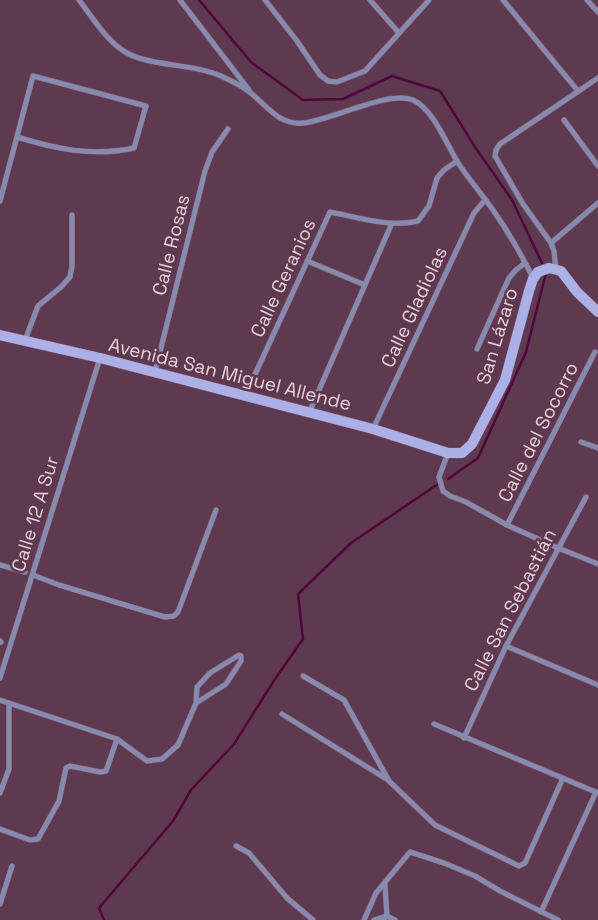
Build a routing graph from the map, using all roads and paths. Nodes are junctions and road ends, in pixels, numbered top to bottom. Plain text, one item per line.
1 (79, 0) edge
2 (180, 0) edge
3 (265, 0) edge
4 (370, 0) edge
5 (429, 0) edge
6 (503, 0) edge
7 (587, 0) edge
8 (598, 12) edge
9 (399, 33) junction
10 (598, 78) edge
11 (578, 91) junction
12 (251, 93) junction
13 (564, 120) dead end
14 (228, 129) dead end
15 (17, 136) junction
16 (457, 161) junction
17 (598, 166) edge
18 (485, 200) junction
19 (0, 201) edge
20 (598, 203) edge
21 (72, 215) dead end
22 (392, 223) junction
23 (551, 243) junction
24 (307, 261) junction
25 (525, 263) junction
26 (549, 269) junction
27 (533, 279) junction
28 (365, 285) junction
29 (598, 312) edge
30 (0, 335) edge
31 (25, 341) junction
32 (477, 349) dead end
33 (596, 352) dead end
34 (100, 358) junction
35 (155, 373) junction
36 (245, 397) junction
37 (309, 413) junction
38 (373, 429) junction
39 (580, 442) dead end
40 (598, 448) edge
41 (448, 454) junction
42 (586, 497) dead end
43 (216, 510) dead end
44 (508, 524) junction
45 (558, 548) junction
46 (598, 564) edge
47 (0, 565) edge
48 (25, 572) dead end
49 (33, 574) junction
50 (506, 646) junction
51 (303, 676) dead end
52 (0, 678) edge
53 (598, 685) edge
54 (0, 700) edge
55 (9, 703) junction
56 (196, 703) junction
57 (282, 714) dead end
58 (434, 724) dead end
59 (464, 738) junction
60 (117, 739) junction
61 (563, 778) junction
62 (389, 781) junction
63 (597, 793) edge
64 (0, 794) edge
65 (0, 829) edge
66 (236, 846) dead end
67 (12, 866) dead end
68 (385, 885) junction
69 (0, 904) edge
70 (541, 912) junction
71 (385, 918) edge
72 (313, 920) edge
73 (364, 920) edge
74 (374, 920) edge
75 (395, 920) edge
76 (558, 920) edge

1 - 12 street
2 - 12 street
3 - 9 street
4 - 9 street
5 - 9 street
6 - 11 street
7 - 8 street
10 - 11 street
11 - 23 street
12 - 16 street
13 - 17 street
14 - 35 street, Calle Rosas
15 - 15 street
15 - 19 street
16 - 18 street
16 - 22 street, Calle Geranios
18 - 25 street
18 - 38 street, Calle Gladiolas
20 - 23 street
21 - 31 street
22 - 24 street, Calle Geranios
22 - 28 street
23 - 26 street
24 - 28 street
24 - 36 street, Calle Geranios
25 - 27 street
25 - 32 street
26 - 27 main road, San Lázaro
26 - 29 main road
27 - 41 main road, San Lázaro
28 - 37 street
30 - 31 main road, Avenida San Miguel Allende
31 - 34 main road, Avenida San Miguel Allende
33 - 44 street, Calle del Socorro
34 - 35 main road, Avenida San Miguel Allende
34 - 49 street, Calle 12 A Sur
35 - 36 main road, Avenida San Miguel Allende
36 - 37 main road, Avenida San Miguel Allende
37 - 38 main road, Avenida San Miguel Allende
38 - 41 main road, Avenida San Miguel Allende
39 - 40 street
41 - 44 street
42 - 45 street, Calle San Sebastián
43 - 49 street
44 - 45 street
45 - 46 street
45 - 50 street, Calle San Sebastián
47 - 48 street
49 - 52 street, Calle 12 A Sur
50 - 53 street
50 - 59 street, Calle San Sebastián
51 - 62 street
54 - 55 street
55 - 60 street
55 - 64 street
56 - 56 street
56 - 60 street
57 - 62 street
58 - 59 street
59 - 61 street
60 - 65 street
61 - 62 street
61 - 63 street
63 - 70 street
66 - 72 street
67 - 69 street
68 - 70 street
68 - 71 street
68 - 73 street
70 - 76 street
71 - 74 street
71 - 75 street

